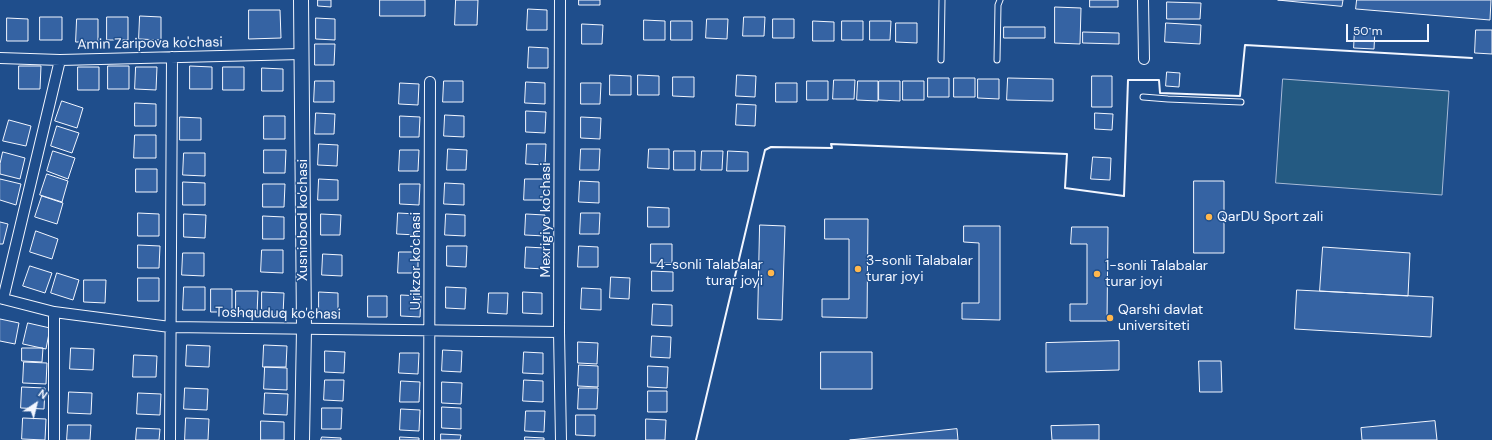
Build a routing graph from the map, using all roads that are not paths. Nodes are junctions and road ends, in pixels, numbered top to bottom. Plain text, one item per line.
1 (301, 0) edge
2 (560, 0) edge
3 (942, 0) edge
4 (1000, 0) edge
5 (1143, 0) edge
6 (301, 54) junction
7 (172, 57) junction
8 (0, 58) edge
9 (1144, 59) dead end
10 (60, 60) junction
11 (941, 60) dead end
12 (997, 60) dead end
13 (430, 82) dead end
14 (1143, 97) dead end
15 (1241, 102) dead end
16 (2, 298) edge
17 (54, 312) junction
18 (170, 327) junction
19 (304, 329) junction
20 (429, 330) junction
21 (559, 332) junction
22 (54, 440) edge
23 (170, 440) edge
24 (302, 440) edge
25 (429, 440) edge
26 (561, 440) edge

1 - 6 street, Xusniobod ko'chasi
2 - 21 street, Mexrigiyo ko'chasi
3 - 11 lane
4 - 12 lane
5 - 9 street
6 - 7 street, Amin Zaripova ko'chasi
6 - 19 street, Xusniobod ko'chasi
7 - 10 street, Amin Zaripova ko'chasi
7 - 18 street
8 - 10 street, Amin Zaripova ko'chasi
10 - 16 street
13 - 20 street, Urikzor ko'chasi
14 - 15 lane
16 - 17 street, Toshquduq ko'chasi
17 - 18 street, Toshquduq ko'chasi
17 - 22 street
18 - 19 street, Toshquduq ko'chasi
18 - 23 street
19 - 20 street, Toshquduq ko'chasi
19 - 24 street, Xusniobod ko'chasi
20 - 21 street, Toshquduq ko'chasi
20 - 25 street, Urikzor ko'chasi
21 - 26 street, Mexrigiyo ko'chasi

